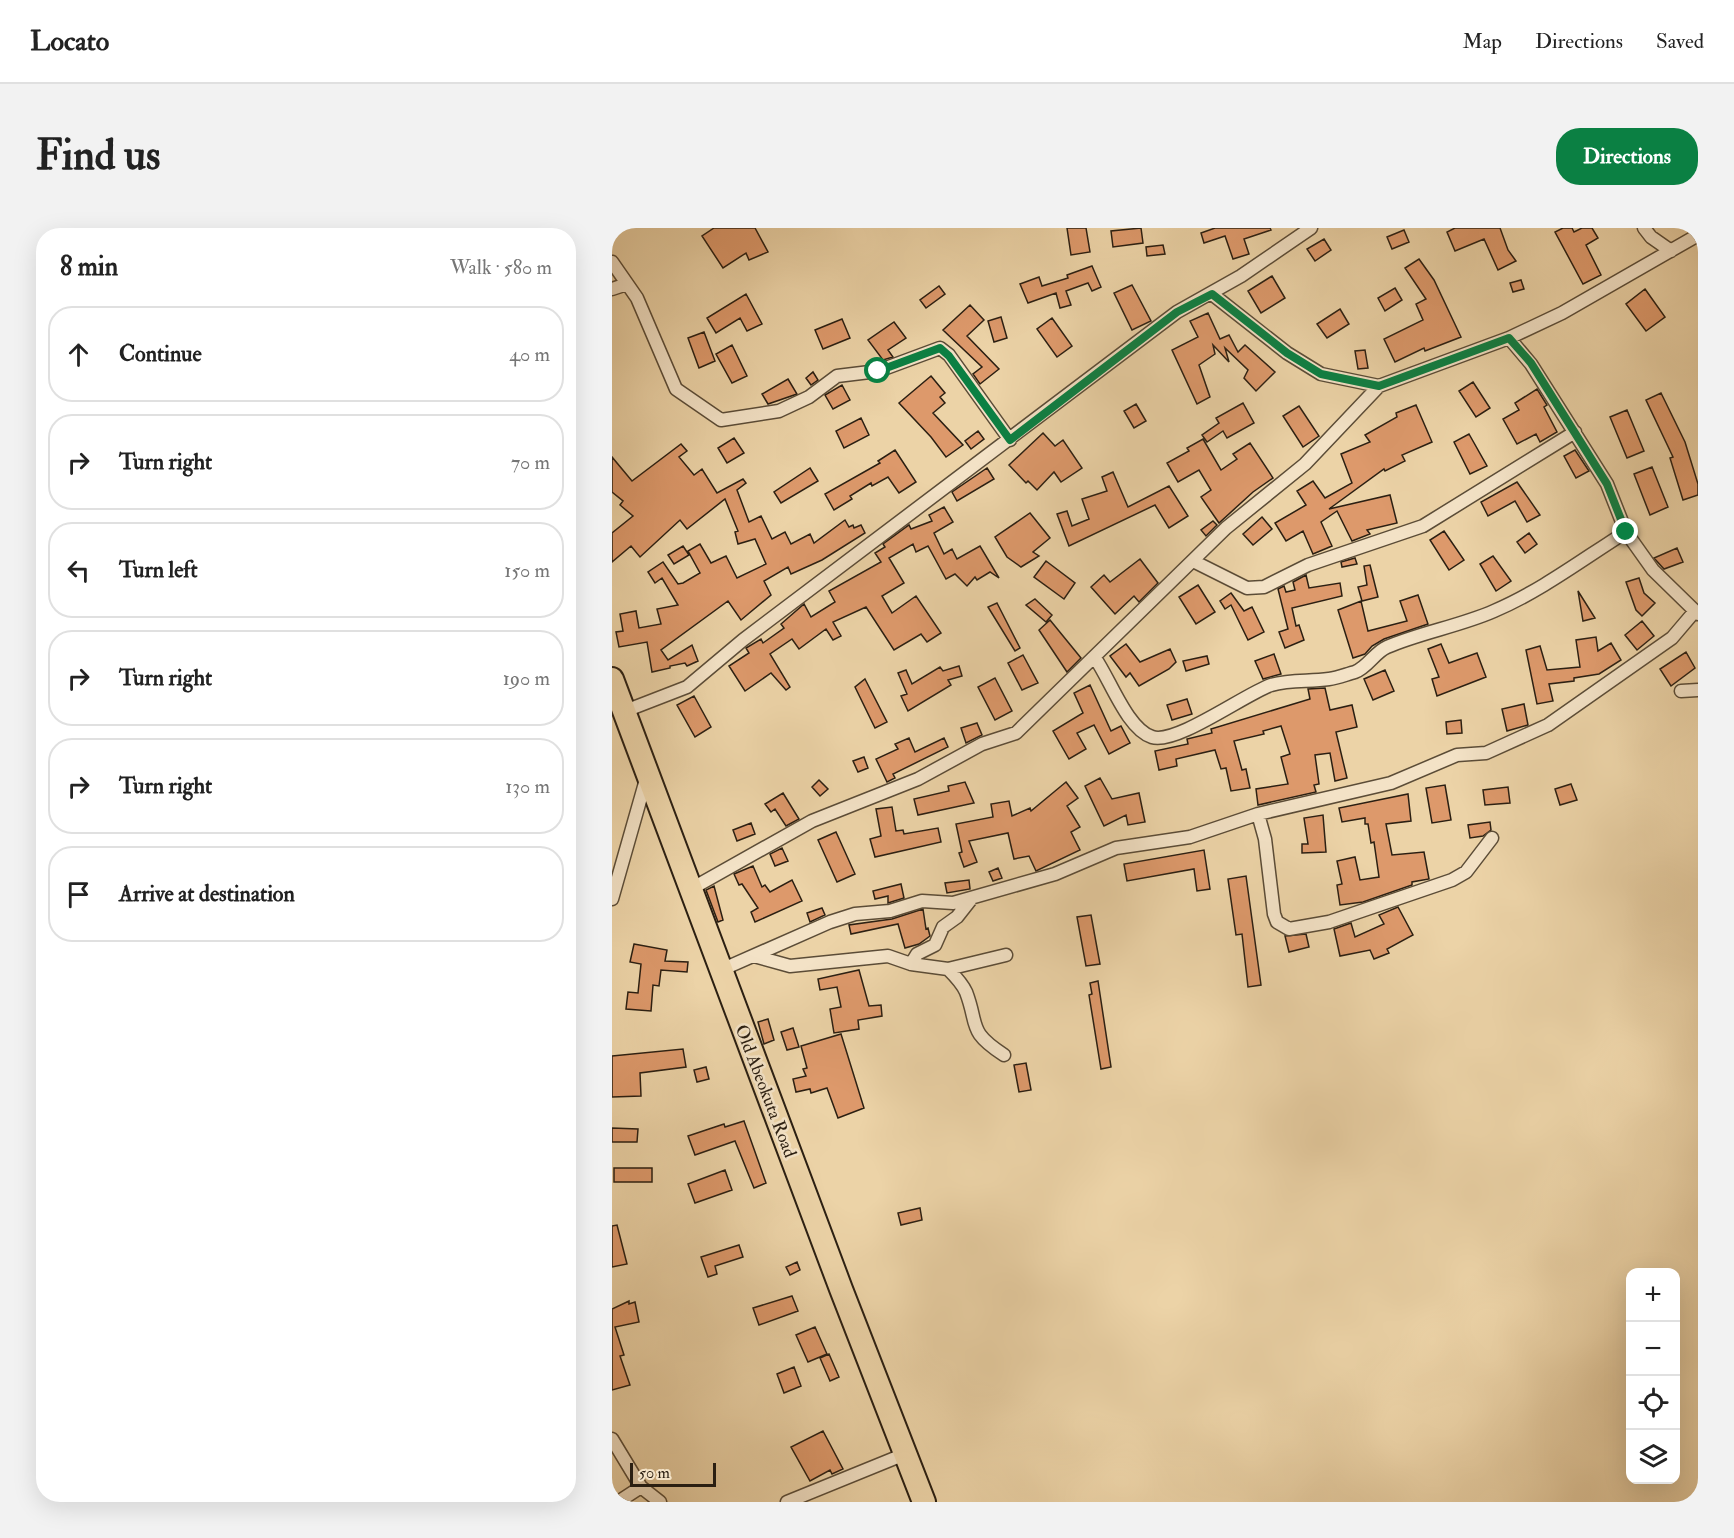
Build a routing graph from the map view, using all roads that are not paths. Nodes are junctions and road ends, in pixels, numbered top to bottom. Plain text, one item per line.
1 (1311, 228) edge
2 (1644, 228) edge
3 (1698, 235) edge
4 (1671, 250) junction
5 (612, 262) edge
6 (627, 284) junction
7 (612, 289) edge
8 (1212, 294) junction
9 (1509, 338) junction
10 (1379, 386) junction
11 (1575, 432) junction
12 (1010, 440) junction
13 (1626, 532) junction
14 (1194, 561) junction
15 (1697, 612) edge
16 (1095, 658) junction
17 (612, 679) edge
18 (1698, 690) edge
19 (1681, 692) dead end
20 (625, 711) junction
21 (648, 772) junction
22 (1258, 814) junction
23 (1492, 838) dead end
24 (691, 889) junction
25 (612, 898) edge
26 (972, 898) junction
27 (1006, 955) dead end
28 (754, 956) junction
29 (911, 964) junction
30 (948, 969) junction
31 (721, 970) junction
32 (1004, 1055) dead end
33 (612, 1439) edge
34 (905, 1454) junction
35 (641, 1487) junction
36 (618, 1502) edge
37 (660, 1502) edge
38 (787, 1502) edge
39 (924, 1502) edge

1 - 8 street
2 - 4 street
3 - 4 street
4 - 9 street
5 - 6 street
6 - 7 street
6 - 12 street
8 - 10 street
8 - 12 street
9 - 10 street
9 - 11 street
10 - 14 street
11 - 13 street
11 - 14 street
12 - 20 street
13 - 15 street
13 - 16 street
14 - 16 street
15 - 22 street
16 - 24 street
17 - 20 highway, Old Abeokuta Road
18 - 19 street
20 - 21 highway, Old Abeokuta Road
21 - 24 highway, Old Abeokuta Road
21 - 25 street
22 - 23 street
22 - 26 street
24 - 31 highway, Old Abeokuta Road
26 - 28 street
26 - 29 street
27 - 30 street
28 - 29 street
28 - 31 street
29 - 30 street
30 - 32 street
31 - 34 highway, Old Abeokuta Road
33 - 35 street
34 - 38 street
34 - 39 highway, Old Abeokuta Road
35 - 36 street
35 - 37 street

